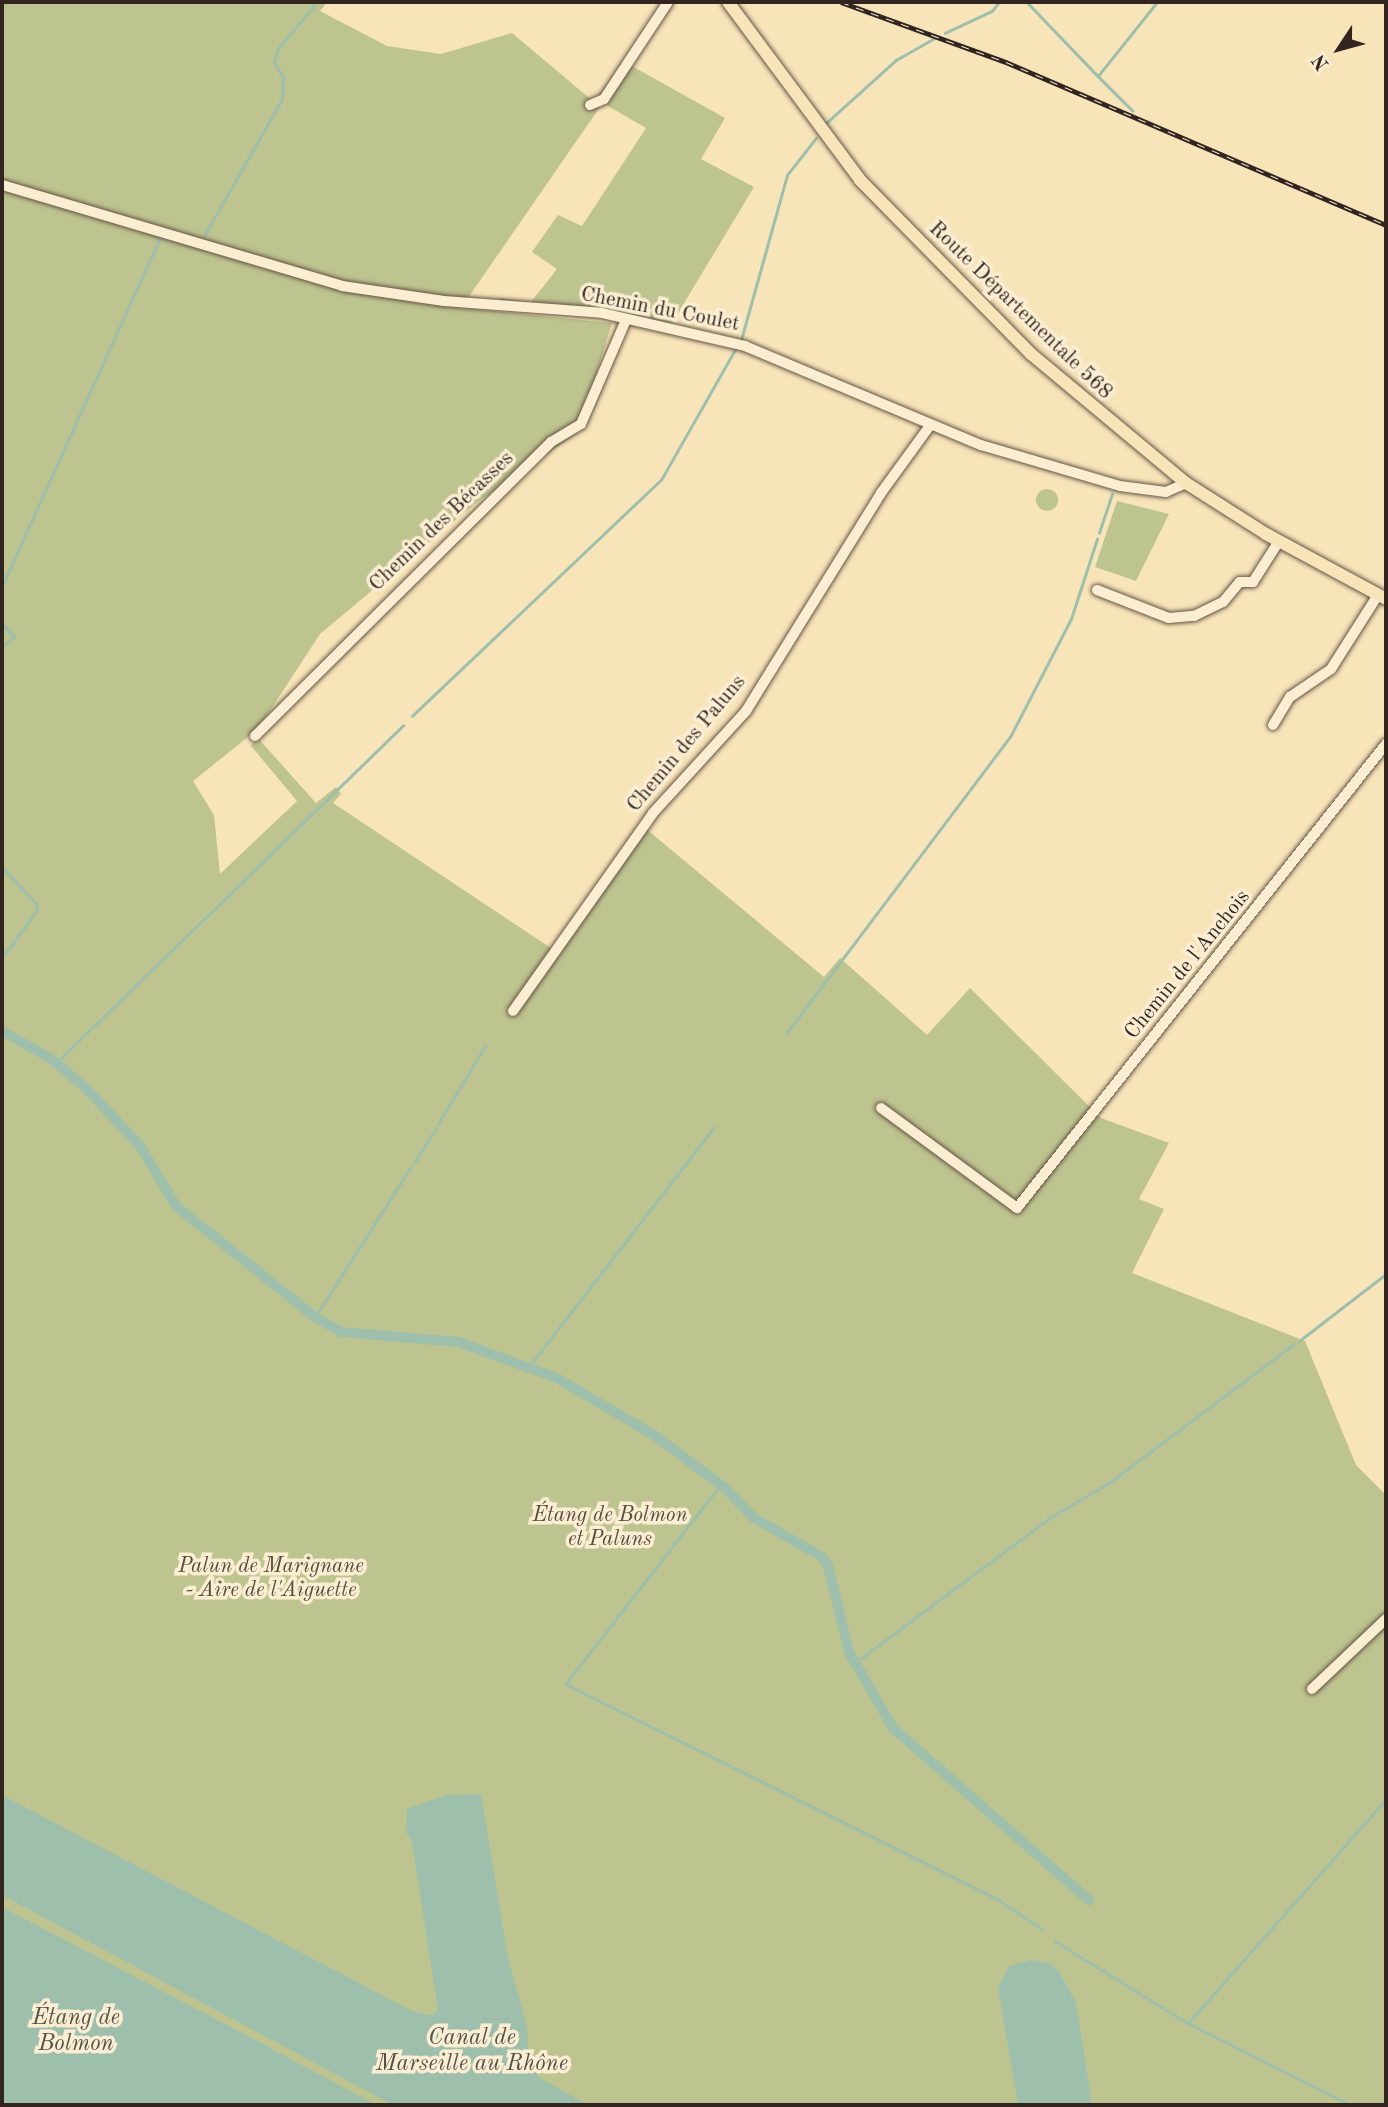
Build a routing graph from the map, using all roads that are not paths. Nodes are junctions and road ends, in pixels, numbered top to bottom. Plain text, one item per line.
1 (668, 2) edge
2 (728, 2) edge
3 (590, 105) dead end
4 (2, 185) edge
5 (626, 320) junction
6 (929, 427) junction
7 (1186, 483) junction
8 (1279, 541) junction
9 (1097, 590) dead end
10 (1382, 597) edge
11 (1273, 725) dead end
12 (255, 736) dead end
13 (1386, 744) edge
14 (513, 1010) dead end
15 (881, 1108) dead end
16 (1386, 1619) edge
17 (1312, 1689) dead end

1 - 3 street
2 - 7 main road, Route Départementale 568
4 - 5 street, Chemin du Coulet
5 - 6 street, Chemin du Coulet
5 - 12 street, Chemin des Bécasses
6 - 7 street, Chemin du Coulet
6 - 14 street, Chemin des Paluns
7 - 8 main road, Route Départementale 568
8 - 9 street
8 - 10 main road, Route Départementale 568
10 - 11 street
13 - 15 street, Chemin de l'Anchois
16 - 17 street

